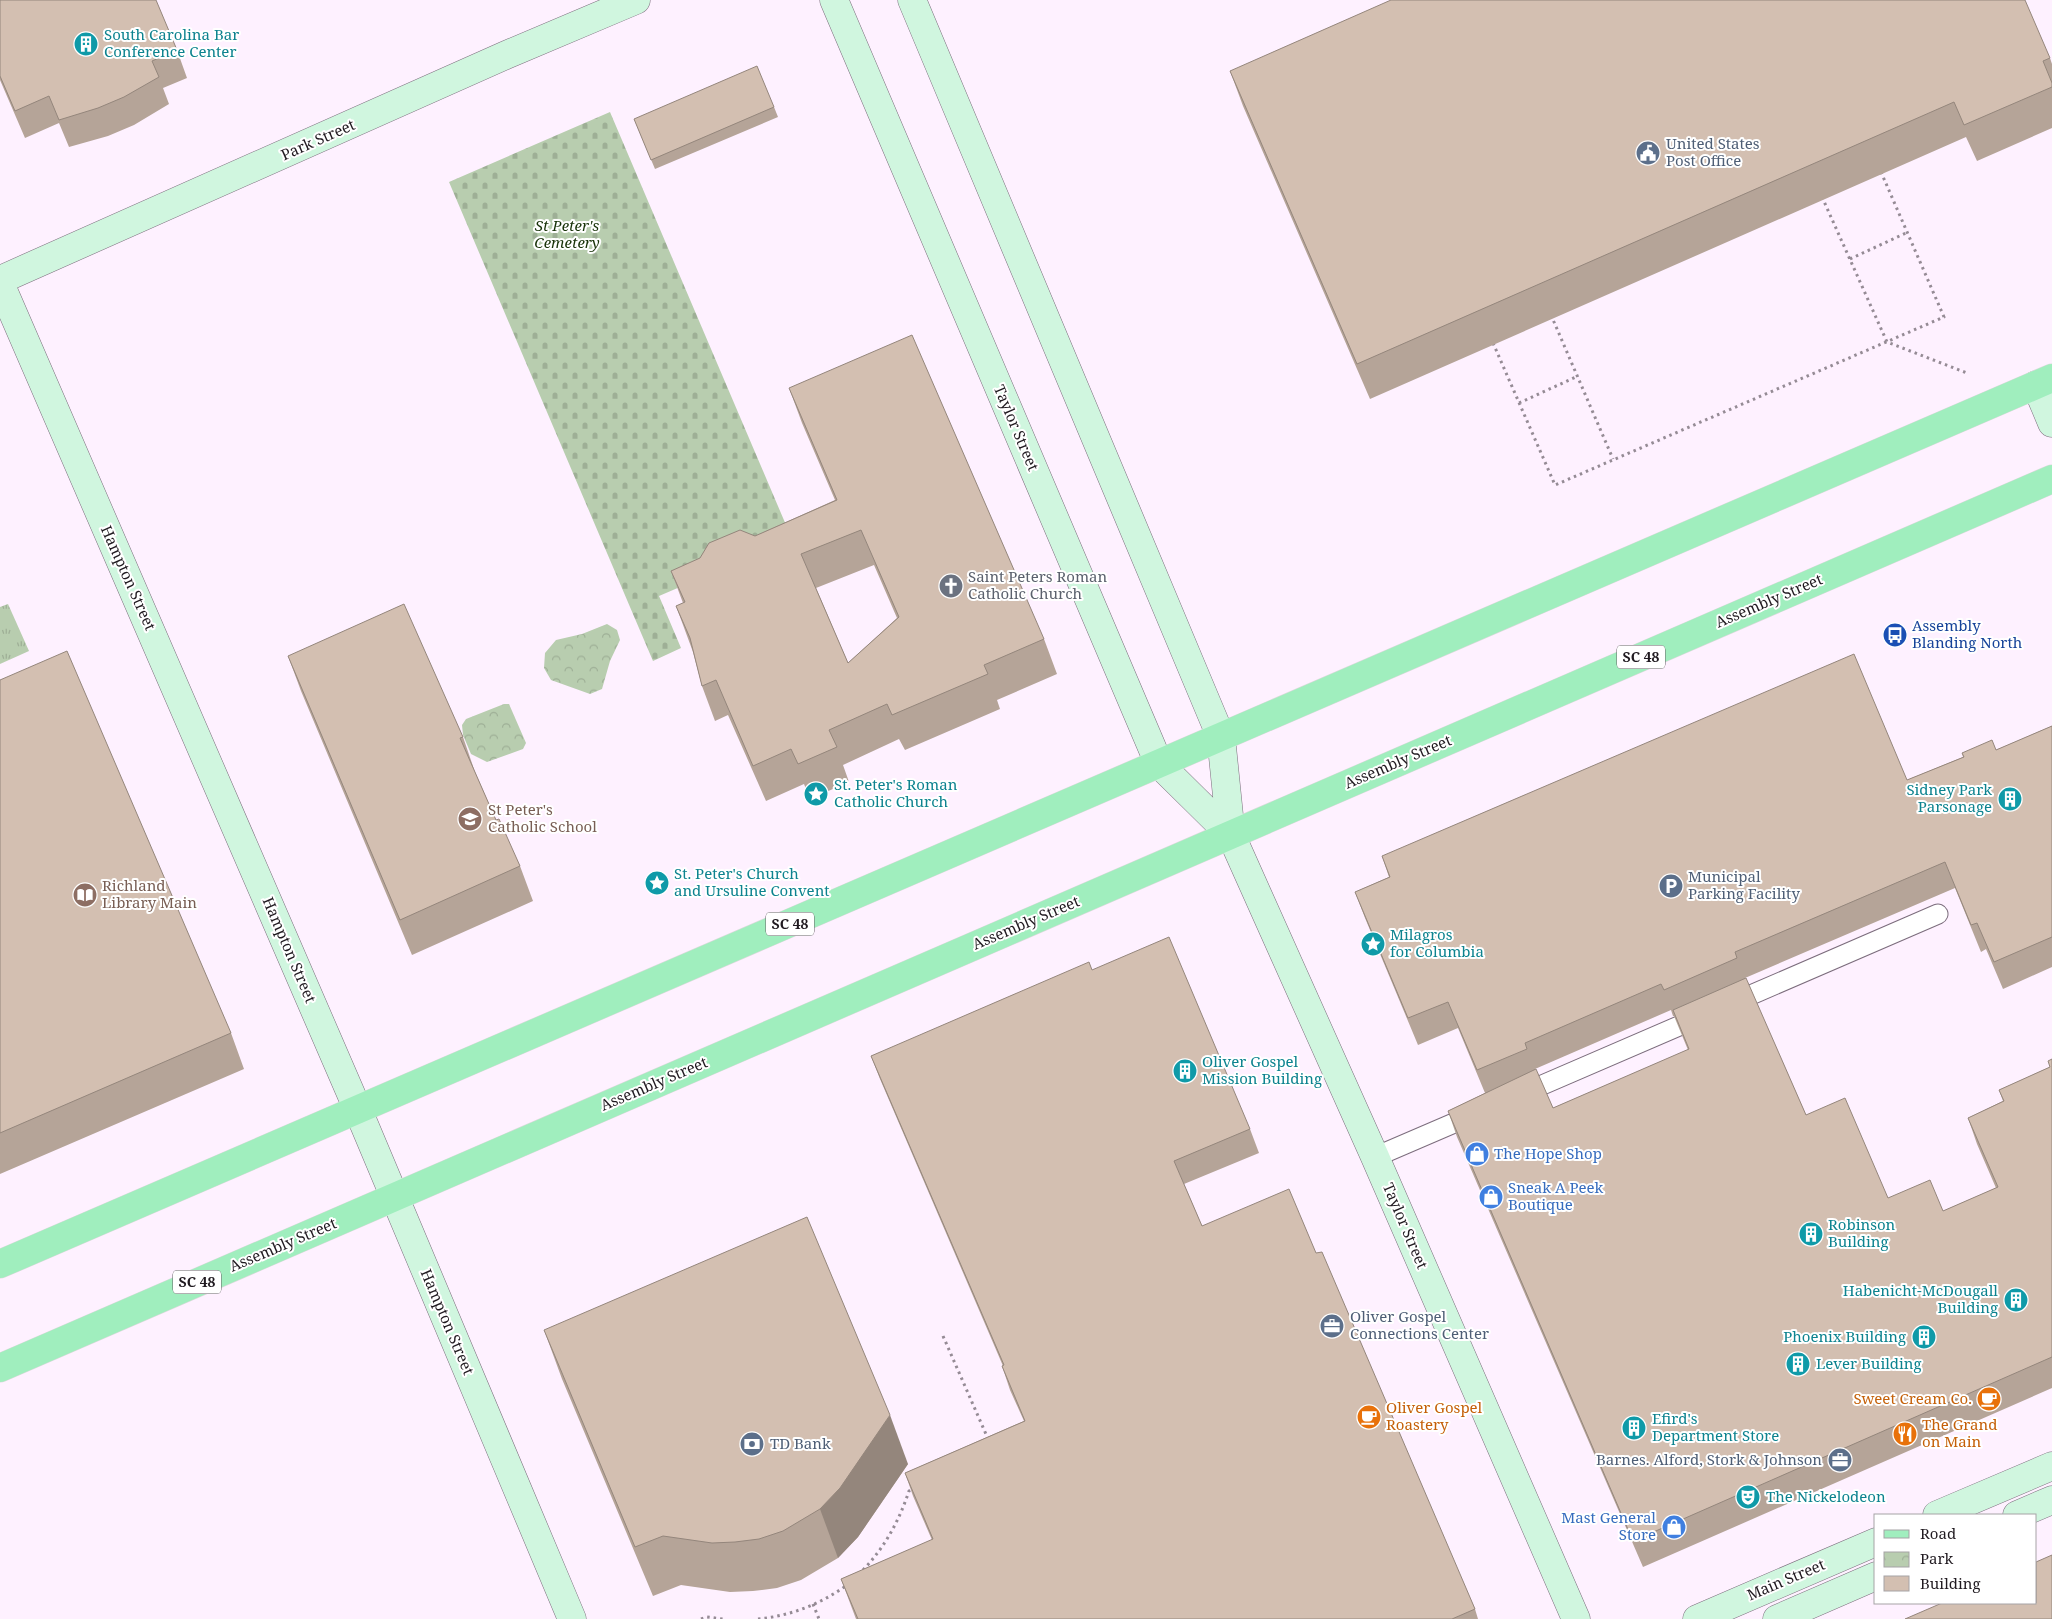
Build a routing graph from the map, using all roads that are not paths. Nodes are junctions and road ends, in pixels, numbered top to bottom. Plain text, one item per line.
1 (636, 0) edge
2 (834, 0) edge
3 (912, 0) edge
4 (0, 282) edge
5 (2044, 382) edge
6 (2052, 423) edge
7 (2052, 479) edge
8 (1221, 737) junction
9 (1159, 764) junction
10 (1231, 835) junction
11 (1938, 914) dead end
12 (1506, 1101) edge
13 (1488, 1109) edge
14 (358, 1110) junction
15 (1375, 1158) junction
16 (395, 1197) junction
17 (0, 1264) edge
18 (0, 1368) edge
19 (2052, 1466) edge
20 (2052, 1500) edge
21 (1939, 1514) edge
22 (2019, 1514) edge
23 (1874, 1543) edge
24 (1874, 1577) edge
25 (572, 1619) edge
26 (1576, 1619) edge
27 (1697, 1619) edge
28 (1777, 1619) edge

1 - 4 main road, Park Street
2 - 9 main road, Taylor Street
3 - 8 main road, Taylor Street
4 - 14 main road, Hampton Street
5 - 6 main road
5 - 8 main road, SC 48
7 - 10 main road, Assembly Street / SC 48
8 - 9 main road, SC 48
8 - 10 main road, Taylor Street
9 - 10 main road, Taylor Street
9 - 14 main road, SC 48
10 - 15 main road, Taylor Street
10 - 16 main road, Assembly Street / SC 48
11 - 12 lane
13 - 15 lane
14 - 16 main road, Hampton Street
14 - 17 main road, SC 48
15 - 26 main road, Taylor Street
16 - 18 main road, Assembly Street / SC 48
16 - 25 main road, Hampton Street
19 - 21 main road
20 - 22 main road
23 - 27 main road, Main Street
24 - 28 main road

